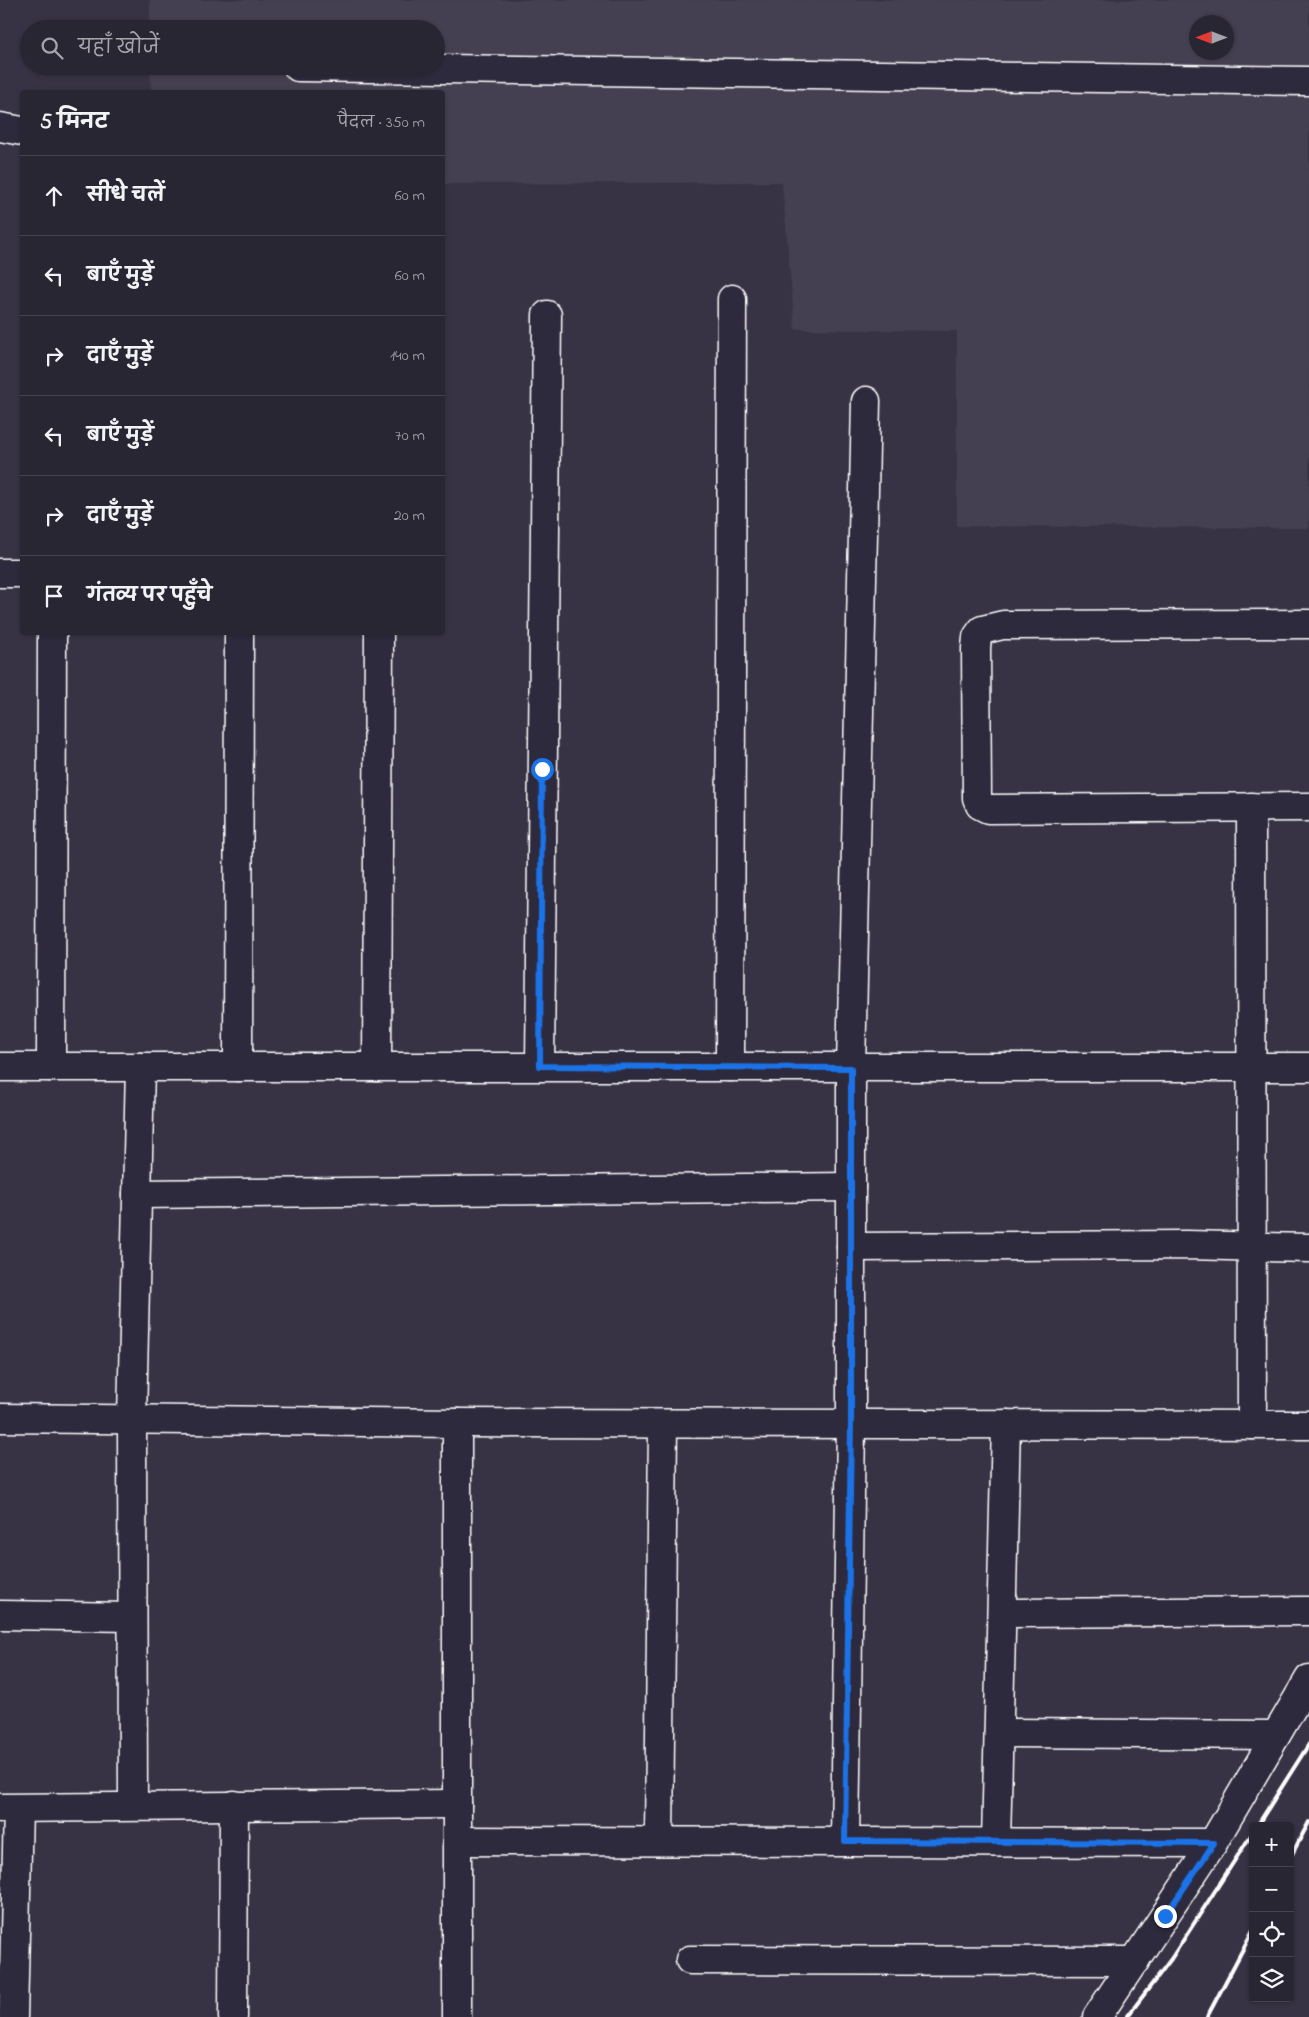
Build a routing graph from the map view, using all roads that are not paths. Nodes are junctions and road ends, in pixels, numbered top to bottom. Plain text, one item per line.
1 (445, 69) edge
2 (1309, 82) edge
3 (0, 127) edge
4 (20, 131) edge
5 (732, 299) dead end
6 (547, 315) dead end
7 (866, 401) dead end
8 (0, 573) edge
9 (20, 573) edge
10 (1309, 624) edge
11 (52, 635) edge
12 (239, 635) edge
13 (378, 635) edge
14 (1309, 806) edge
15 (1251, 807) junction
16 (540, 1066) junction
17 (0, 1067) edge
18 (51, 1067) junction
19 (140, 1067) junction
20 (238, 1067) junction
21 (377, 1067) junction
22 (730, 1067) junction
23 (1252, 1067) junction
24 (1309, 1067) edge
25 (851, 1068) junction
26 (851, 1187) junction
27 (137, 1194) junction
28 (1252, 1246) junction
29 (851, 1248) junction
30 (1309, 1248) edge
31 (0, 1418) edge
32 (132, 1419) junction
33 (457, 1423) junction
34 (663, 1424) junction
35 (851, 1424) junction
36 (1006, 1424) junction
37 (1252, 1425) junction
38 (1309, 1425) edge
39 (1309, 1611) edge
40 (1002, 1613) junction
41 (0, 1615) edge
42 (132, 1617) junction
43 (1309, 1679) edge
44 (999, 1733) junction
45 (1276, 1735) junction
46 (457, 1804) junction
47 (234, 1805) junction
48 (133, 1806) junction
49 (9, 1808) edge
50 (659, 1840) junction
51 (458, 1841) junction
52 (845, 1841) junction
53 (996, 1842) junction
54 (1214, 1843) junction
55 (690, 1960) dead end
56 (1135, 1961) junction
57 (13, 2017) edge
58 (233, 2017) edge
59 (457, 2017) edge
60 (1097, 2017) edge

1 - 2 street
3 - 4 street
5 - 22 street
6 - 16 street
7 - 25 street
8 - 9 street
10 - 15 street
11 - 18 street
12 - 20 street
13 - 21 street
14 - 15 street
15 - 23 street
16 - 21 street
16 - 22 street
17 - 18 street
18 - 19 street
19 - 20 street
19 - 27 street
20 - 21 street
22 - 25 street
23 - 24 street
23 - 25 street
23 - 28 street
25 - 26 street
26 - 27 street
26 - 29 street
27 - 32 street
28 - 29 street
28 - 30 street
28 - 37 street
29 - 35 street
31 - 32 street
32 - 33 street
32 - 42 street
33 - 34 street
33 - 46 street
34 - 35 street
34 - 50 street
35 - 36 street
35 - 52 street
36 - 37 street
36 - 40 street
37 - 38 street
39 - 40 street
40 - 44 street
41 - 42 street
42 - 48 street
43 - 45 street
44 - 45 street
44 - 53 street
45 - 54 street
46 - 47 street
46 - 51 street
47 - 48 street
47 - 58 street
48 - 49 street
49 - 57 street
50 - 51 street
50 - 52 street
51 - 59 street
52 - 53 street
53 - 54 street
54 - 56 street
55 - 56 street
56 - 60 street

